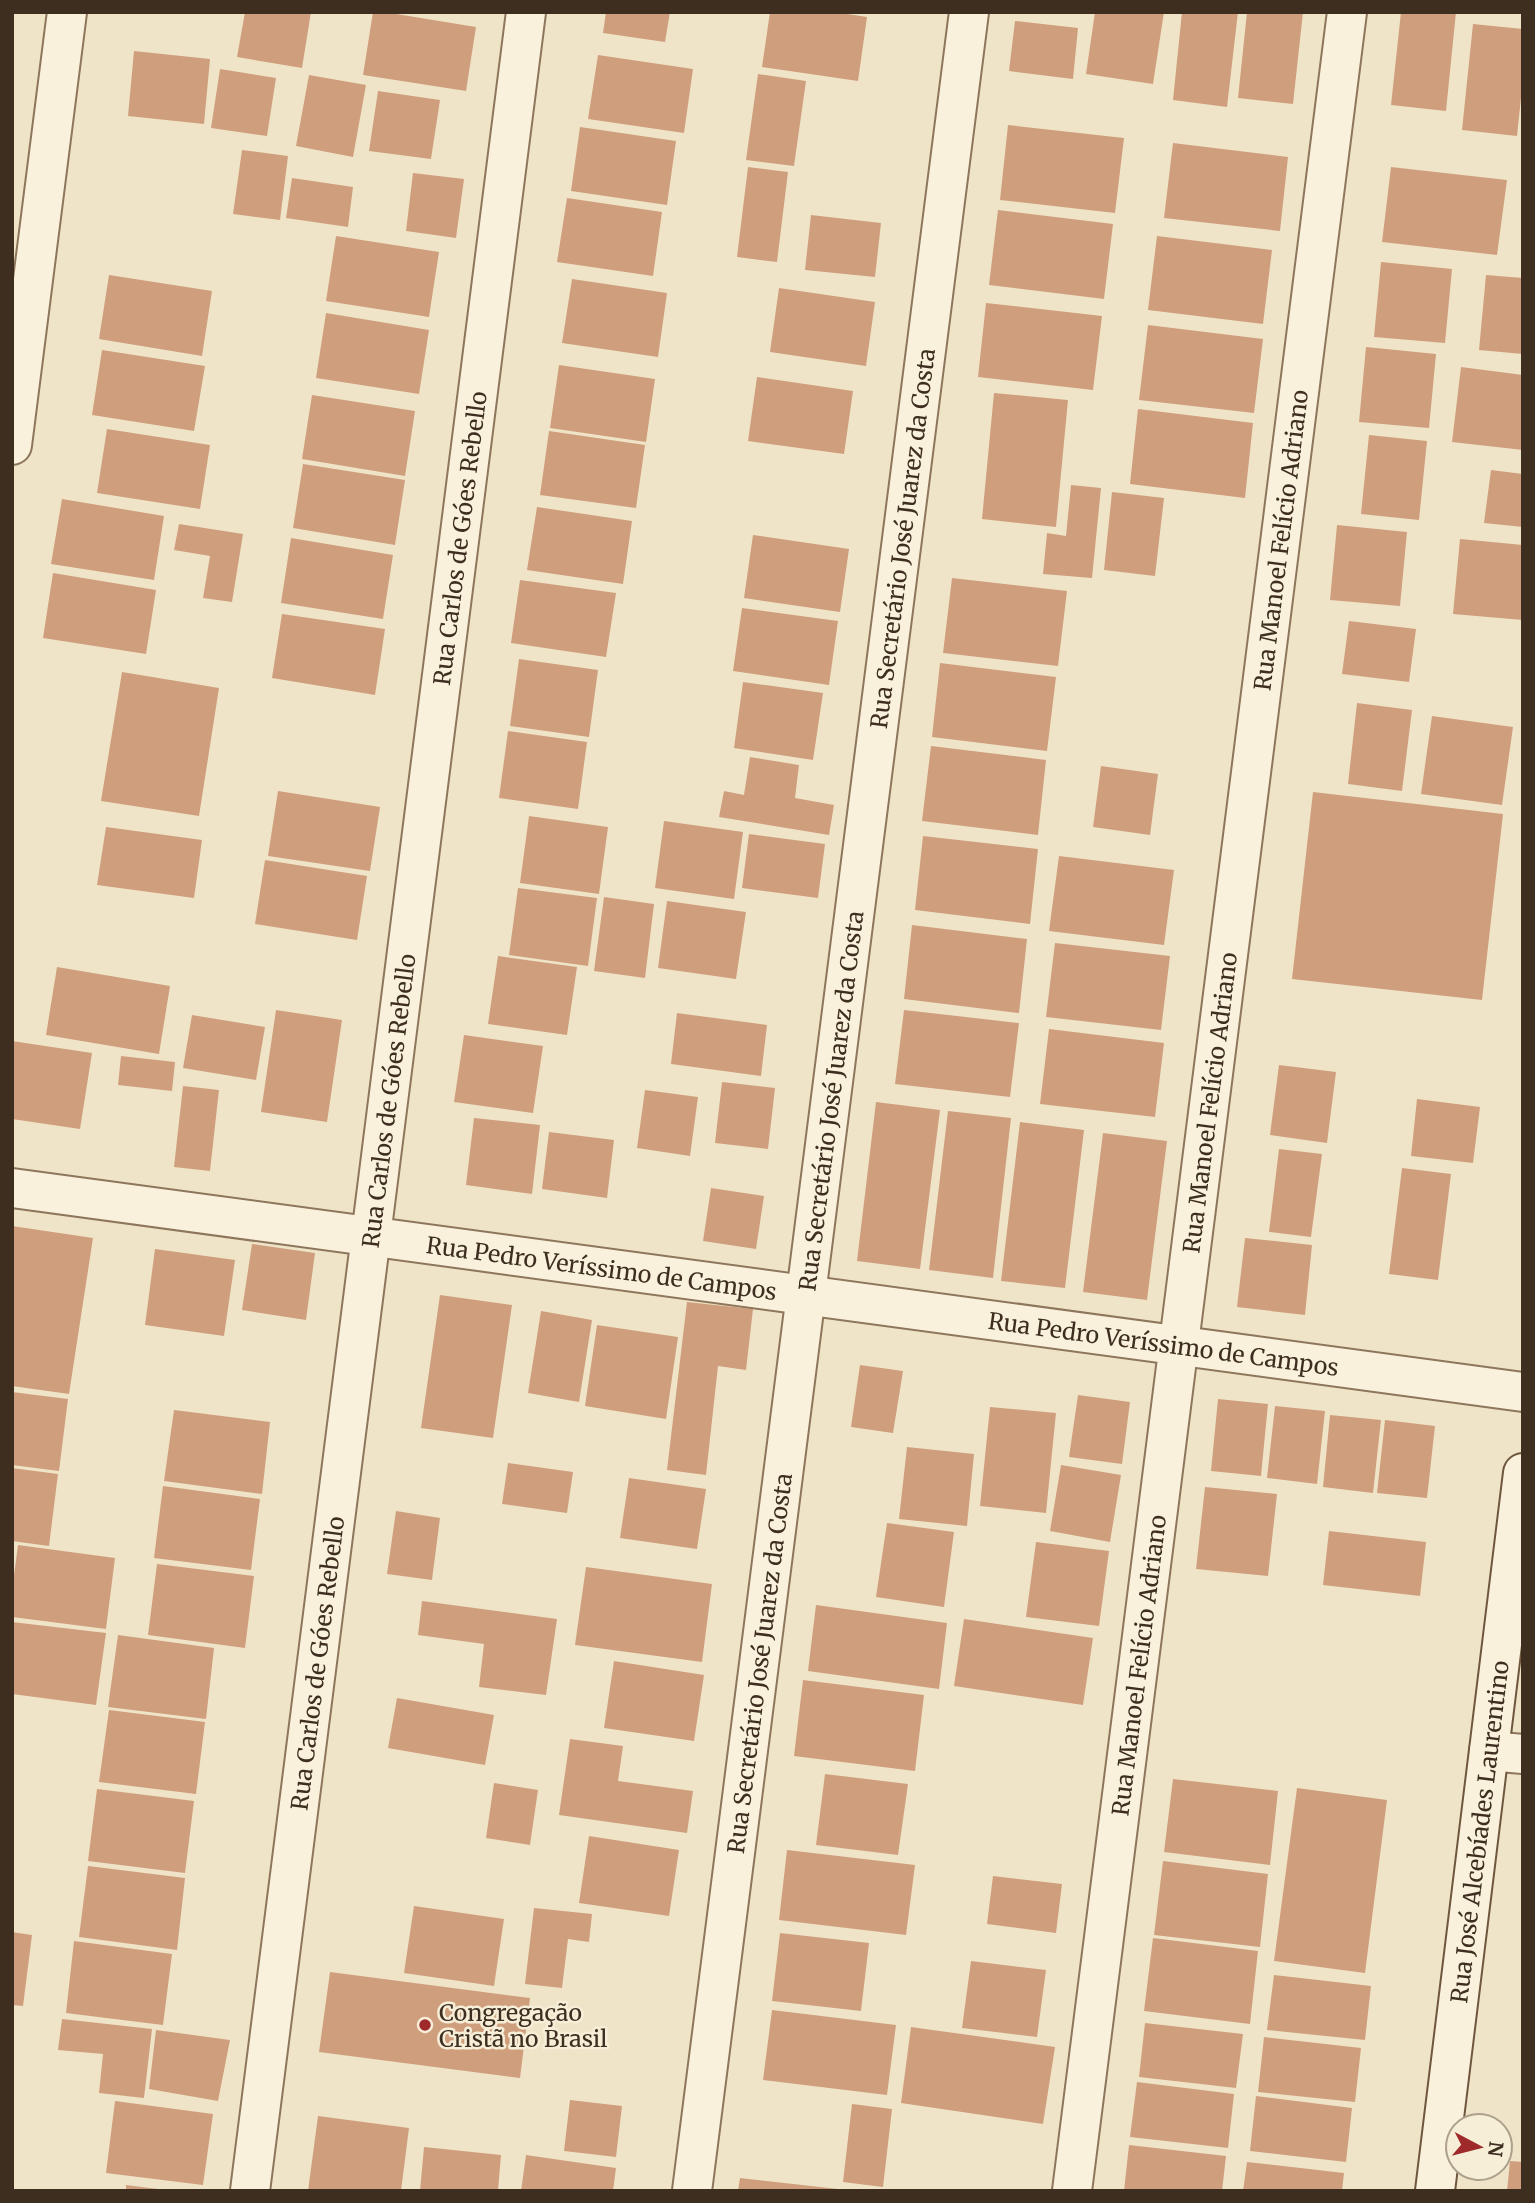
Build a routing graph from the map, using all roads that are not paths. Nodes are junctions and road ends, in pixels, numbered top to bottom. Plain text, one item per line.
1 (66, 12) edge
2 (526, 12) edge
3 (969, 12) edge
4 (1347, 12) edge
5 (12, 444) edge
6 (12, 1188) edge
7 (371, 1236) junction
8 (806, 1295) junction
9 (1178, 1346) junction
10 (1523, 1392) edge
11 (1523, 1474) edge
12 (1506, 1752) edge
13 (250, 2191) edge
14 (692, 2191) edge
15 (1072, 2191) edge
16 (1435, 2191) edge

1 - 5 street
2 - 7 street, Rua Carlos de Góes Rebello
3 - 8 street, Rua Secretário José Juarez da Costa
4 - 9 street, Rua Manoel Felício Adriano
6 - 7 street, Rua Pedro Veríssimo de Campos
7 - 8 street, Rua Pedro Veríssimo de Campos
7 - 13 street, Rua Carlos de Góes Rebello
8 - 9 street, Rua Pedro Veríssimo de Campos
8 - 14 street, Rua Secretário José Juarez da Costa
9 - 10 street, Rua Pedro Veríssimo de Campos
9 - 15 street, Rua Manoel Felício Adriano
11 - 12 street, Rua José Alcebíades Laurentino
12 - 16 street, Rua José Alcebíades Laurentino

